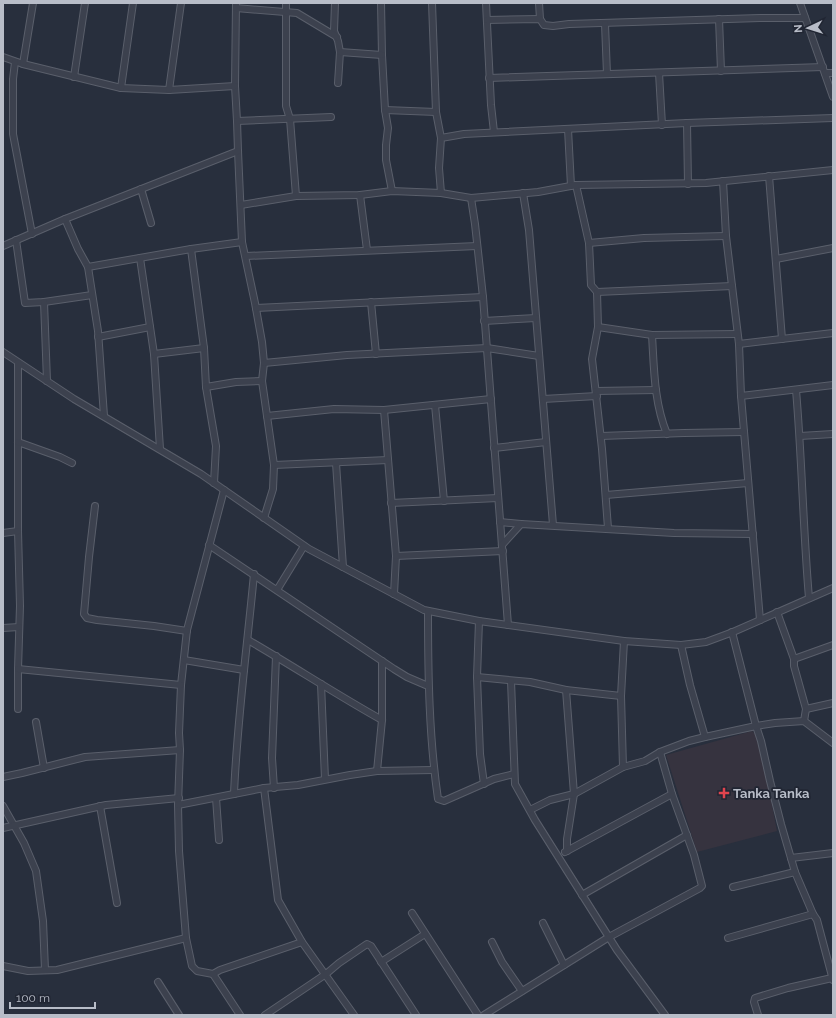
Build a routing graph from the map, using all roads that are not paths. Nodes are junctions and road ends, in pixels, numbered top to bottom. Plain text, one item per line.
1 (32, 3) edge
2 (84, 3) edge
3 (133, 3) edge
4 (182, 3) edge
5 (286, 3) edge
6 (335, 3) edge
7 (381, 3) edge
8 (432, 3) edge
9 (486, 3) edge
10 (539, 3) edge
11 (800, 3) edge
12 (236, 5) edge
13 (286, 12) junction
14 (805, 18) junction
15 (540, 19) junction
16 (719, 19) junction
17 (487, 20) junction
18 (605, 24) junction
19 (337, 37) junction
20 (340, 52) junction
21 (382, 55) junction
22 (3, 57) edge
23 (15, 62) junction
24 (23, 64) junction
25 (824, 70) junction
26 (721, 71) junction
27 (659, 72) junction
28 (833, 73) edge
29 (607, 74) junction
30 (74, 77) junction
31 (489, 78) junction
32 (338, 83) dead end
33 (235, 86) junction
34 (121, 88) junction
35 (169, 90) junction
36 (833, 97) edge
37 (385, 110) junction
38 (436, 112) junction
39 (331, 117) dead end
40 (833, 118) edge
41 (290, 119) junction
42 (238, 121) junction
43 (687, 123) junction
44 (662, 125) junction
45 (568, 129) junction
46 (494, 132) junction
47 (441, 138) junction
48 (238, 151) junction
49 (833, 170) edge
50 (769, 176) junction
51 (723, 180) junction
52 (688, 184) junction
53 (573, 185) junction
54 (141, 189) junction
55 (392, 191) junction
56 (441, 193) junction
57 (523, 193) junction
58 (360, 195) junction
59 (296, 196) junction
60 (471, 198) junction
61 (241, 205) junction
62 (65, 219) junction
63 (151, 223) dead end
64 (32, 234) junction
65 (726, 236) junction
66 (16, 240) junction
67 (242, 242) junction
68 (589, 243) junction
69 (3, 246) edge
70 (477, 246) junction
71 (833, 248) edge
72 (191, 249) junction
73 (367, 250) junction
74 (246, 256) junction
75 (140, 258) junction
76 (776, 258) junction
77 (88, 267) junction
78 (732, 286) junction
79 (597, 292) junction
80 (92, 295) junction
81 (483, 298) junction
82 (44, 302) junction
83 (371, 302) junction
84 (256, 308) junction
85 (536, 318) junction
86 (484, 321) junction
87 (150, 327) junction
88 (598, 327) junction
89 (833, 333) edge
90 (737, 334) junction
91 (652, 335) junction
92 (98, 337) junction
93 (782, 339) junction
94 (738, 344) junction
95 (204, 348) junction
96 (487, 348) junction
97 (3, 352) edge
98 (154, 354) junction
99 (376, 354) junction
100 (539, 356) junction
101 (18, 363) junction
102 (264, 363) junction
103 (262, 381) junction
104 (47, 382) junction
105 (833, 385) edge
106 (206, 387) junction
107 (656, 390) junction
108 (796, 390) junction
109 (597, 393) junction
110 (741, 396) junction
111 (491, 399) junction
112 (543, 399) junction
113 (435, 405) junction
114 (384, 410) junction
115 (104, 416) junction
116 (267, 416) junction
117 (744, 432) junction
118 (667, 434) junction
119 (833, 434) edge
120 (601, 436) junction
121 (800, 436) junction
122 (18, 442) junction
123 (546, 442) junction
124 (494, 448) junction
125 (160, 449) junction
126 (388, 460) junction
127 (336, 462) junction
128 (72, 463) dead end
129 (274, 465) junction
130 (214, 483) junction
131 (748, 483) junction
132 (224, 490) junction
133 (606, 495) junction
134 (498, 498) junction
135 (444, 501) junction
136 (391, 503) junction
137 (96, 506) dead end
138 (264, 518) junction
139 (500, 522) junction
140 (521, 524) junction
141 (553, 525) junction
142 (608, 528) junction
143 (18, 531) junction
144 (3, 533) edge
145 (753, 534) junction
146 (209, 545) junction
147 (304, 546) junction
148 (502, 548) junction
149 (396, 556) junction
150 (343, 567) junction
151 (254, 574) junction
152 (833, 588) edge
153 (277, 590) junction
154 (394, 594) junction
155 (809, 598) junction
156 (428, 611) junction
157 (777, 612) junction
158 (760, 620) junction
159 (479, 621) junction
160 (508, 626) junction
161 (19, 627) junction
162 (3, 628) edge
163 (187, 631) junction
164 (732, 632) junction
165 (248, 640) junction
166 (624, 641) junction
167 (833, 645) edge
168 (681, 646) junction
169 (276, 656) junction
170 (794, 659) junction
171 (184, 660) junction
172 (382, 660) junction
173 (18, 669) junction
174 (244, 670) junction
175 (477, 677) junction
176 (511, 681) junction
177 (321, 684) junction
178 (181, 685) junction
179 (428, 686) junction
180 (566, 690) junction
181 (622, 696) junction
182 (833, 703) edge
183 (18, 708) dead end
184 (806, 709) junction
185 (382, 720) junction
186 (804, 721) junction
187 (36, 722) dead end
188 (756, 726) junction
189 (705, 737) junction
190 (833, 743) edge
191 (180, 750) junction
192 (660, 752) junction
193 (623, 767) junction
194 (44, 768) junction
195 (434, 770) junction
196 (377, 771) junction
197 (514, 774) junction
198 (3, 776) edge
199 (324, 779) junction
200 (484, 784) junction
201 (264, 788) junction
202 (274, 788) junction
203 (234, 794) junction
204 (574, 794) junction
205 (672, 794) junction
206 (216, 798) junction
207 (179, 801) junction
208 (3, 806) edge
209 (100, 806) junction
210 (530, 810) junction
211 (14, 825) junction
212 (3, 828) edge
213 (687, 836) junction
214 (219, 840) dead end
215 (567, 851) junction
216 (833, 853) edge
217 (558, 856) junction
218 (791, 858) junction
219 (795, 872) junction
220 (733, 887) dead end
221 (582, 895) junction
222 (117, 903) dead end
223 (412, 913) dead end
224 (813, 914) junction
225 (543, 923) dead end
226 (425, 934) junction
227 (609, 937) junction
228 (186, 938) junction
229 (728, 938) dead end
230 (302, 942) junction
231 (492, 942) dead end
232 (381, 962) junction
233 (564, 965) junction
234 (3, 966) edge
235 (45, 970) junction
236 (213, 974) junction
237 (326, 974) junction
238 (833, 979) edge
239 (158, 982) dead end
240 (522, 991) junction
241 (179, 1015) edge
242 (240, 1015) edge
243 (265, 1015) edge
244 (354, 1015) edge
245 (416, 1015) edge
246 (478, 1015) edge
247 (484, 1015) edge
248 (665, 1015) edge
249 (758, 1015) edge

1 - 24 street
2 - 30 street
3 - 34 street
4 - 35 street
5 - 13 street
6 - 19 street
7 - 21 street
8 - 38 street
9 - 17 street
10 - 15 street
11 - 14 street
12 - 13 street
12 - 33 street
13 - 19 street
13 - 41 street
14 - 16 street
14 - 25 street
15 - 17 street
15 - 18 street
16 - 18 street
16 - 26 street
17 - 31 street
18 - 29 street
19 - 20 street
20 - 21 street
20 - 32 street
21 - 37 street
22 - 23 street
23 - 24 street
23 - 64 street
24 - 30 street
25 - 26 street
25 - 28 street
25 - 36 street
26 - 27 street
27 - 29 street
27 - 44 street
29 - 31 street
30 - 34 street
31 - 46 street
33 - 35 street
33 - 42 street
34 - 35 street
37 - 38 street
37 - 55 street
38 - 47 street
39 - 41 street
40 - 43 street
41 - 42 street
41 - 59 street
42 - 48 street
43 - 44 street
43 - 52 street
44 - 45 street
45 - 46 street
45 - 53 street
46 - 47 street
47 - 56 street
48 - 54 street
48 - 61 street
49 - 50 street
50 - 51 street
50 - 76 street
51 - 52 street
51 - 65 street
52 - 53 street
53 - 57 street
53 - 68 street
54 - 62 street
54 - 63 street
55 - 56 street
55 - 58 street
56 - 60 street
57 - 60 street
57 - 85 street
58 - 59 street
58 - 73 street
59 - 61 street
60 - 70 street
61 - 67 street
62 - 64 street
62 - 77 street
64 - 66 street
65 - 68 street
65 - 78 street
66 - 69 street
66 - 82 street
67 - 72 street
67 - 74 street
68 - 79 street
70 - 73 street
70 - 81 street
71 - 76 street
72 - 75 street
72 - 95 street
73 - 74 street
74 - 84 street
75 - 77 street
75 - 87 street
76 - 93 street
77 - 80 street
78 - 79 street
78 - 90 street
79 - 88 street
80 - 82 street
80 - 92 street
81 - 83 street
81 - 86 street
82 - 104 street
83 - 84 street
83 - 99 street
84 - 102 street
85 - 86 street
85 - 100 street
86 - 96 street
87 - 92 street
87 - 98 street
88 - 91 street
88 - 109 street
89 - 93 street
90 - 91 street
90 - 94 street
91 - 107 street
92 - 115 street
93 - 94 street
94 - 110 street
95 - 98 street
95 - 106 street
96 - 99 street
96 - 100 street
96 - 111 street
97 - 101 street
98 - 125 street
99 - 102 street
100 - 112 street
101 - 104 street
101 - 122 street
102 - 103 street
103 - 106 street
103 - 116 street
104 - 115 street
105 - 108 street
106 - 130 street
107 - 109 street
107 - 118 street
108 - 110 street
108 - 121 street
109 - 112 street
109 - 120 street
110 - 117 street
111 - 113 street
111 - 124 street
112 - 123 street
113 - 114 street
113 - 135 street
114 - 116 street
114 - 126 street
115 - 125 street
116 - 129 street
117 - 118 street
117 - 131 street
118 - 120 street
119 - 121 street
120 - 133 street
121 - 155 street
122 - 128 street
122 - 143 street
123 - 124 street
123 - 141 street
124 - 134 street
125 - 130 street
126 - 127 street
126 - 136 street
127 - 129 street
127 - 150 street
129 - 138 street
130 - 132 street
131 - 133 street
131 - 145 street
132 - 138 street
132 - 146 street
133 - 142 street
134 - 135 street
134 - 139 street
135 - 136 street
136 - 149 street
137 - 163 street
138 - 147 street
139 - 140 street
139 - 148 street
140 - 141 street
140 - 148 street
141 - 142 street
142 - 145 street
143 - 144 street
143 - 161 street
145 - 158 street
146 - 151 street
146 - 163 street
147 - 150 street
147 - 153 street
148 - 149 street
148 - 160 street
149 - 154 street
150 - 154 street
151 - 153 street
151 - 165 street
152 - 155 street
153 - 172 street
154 - 156 street
155 - 157 street
156 - 159 street
156 - 179 street
157 - 158 street
157 - 170 street
158 - 164 street
159 - 160 street
159 - 175 street
160 - 166 street
161 - 162 street
161 - 173 street
163 - 171 street
164 - 168 street
164 - 188 street
165 - 169 street
165 - 174 street
166 - 168 street
166 - 181 street
167 - 170 street
168 - 189 street
169 - 177 street
169 - 202 street
170 - 184 street
171 - 174 street
171 - 178 street
172 - 179 street
172 - 185 street
173 - 178 street
173 - 183 street
174 - 203 street
175 - 176 street
175 - 200 street
176 - 180 street
176 - 197 street
177 - 185 street
177 - 199 street
178 - 191 street
179 - 195 street
180 - 181 street
180 - 204 street
181 - 193 street
182 - 184 street
184 - 186 street
185 - 196 street
186 - 188 street
186 - 190 street
187 - 194 street
188 - 189 street
188 - 218 street
189 - 192 street
191 - 194 street
191 - 207 street
192 - 193 street
192 - 205 street
193 - 204 street
194 - 198 street
195 - 196 street
195 - 200 street
196 - 199 street
197 - 200 street
197 - 210 street
199 - 202 street
201 - 202 street
201 - 203 street
201 - 230 street
203 - 206 street
204 - 210 street
204 - 215 street
205 - 213 street
205 - 215 street
206 - 207 street
206 - 214 street
207 - 209 street
207 - 228 street
208 - 211 street
209 - 211 street
209 - 222 street
210 - 217 street
211 - 212 street
211 - 235 street
213 - 221 street
213 - 227 street
215 - 217 street
216 - 218 street
217 - 221 street
218 - 219 street
219 - 220 street
219 - 224 street
221 - 227 street
223 - 226 street
224 - 229 street
224 - 238 street
225 - 233 street
226 - 232 street
226 - 246 street
227 - 233 street
227 - 248 street
228 - 235 street
228 - 236 street
230 - 236 street
230 - 237 street
231 - 240 street
232 - 237 street
232 - 245 street
233 - 240 street
234 - 235 street
236 - 242 street
237 - 243 street
237 - 244 street
238 - 249 street
239 - 241 street
240 - 247 street

